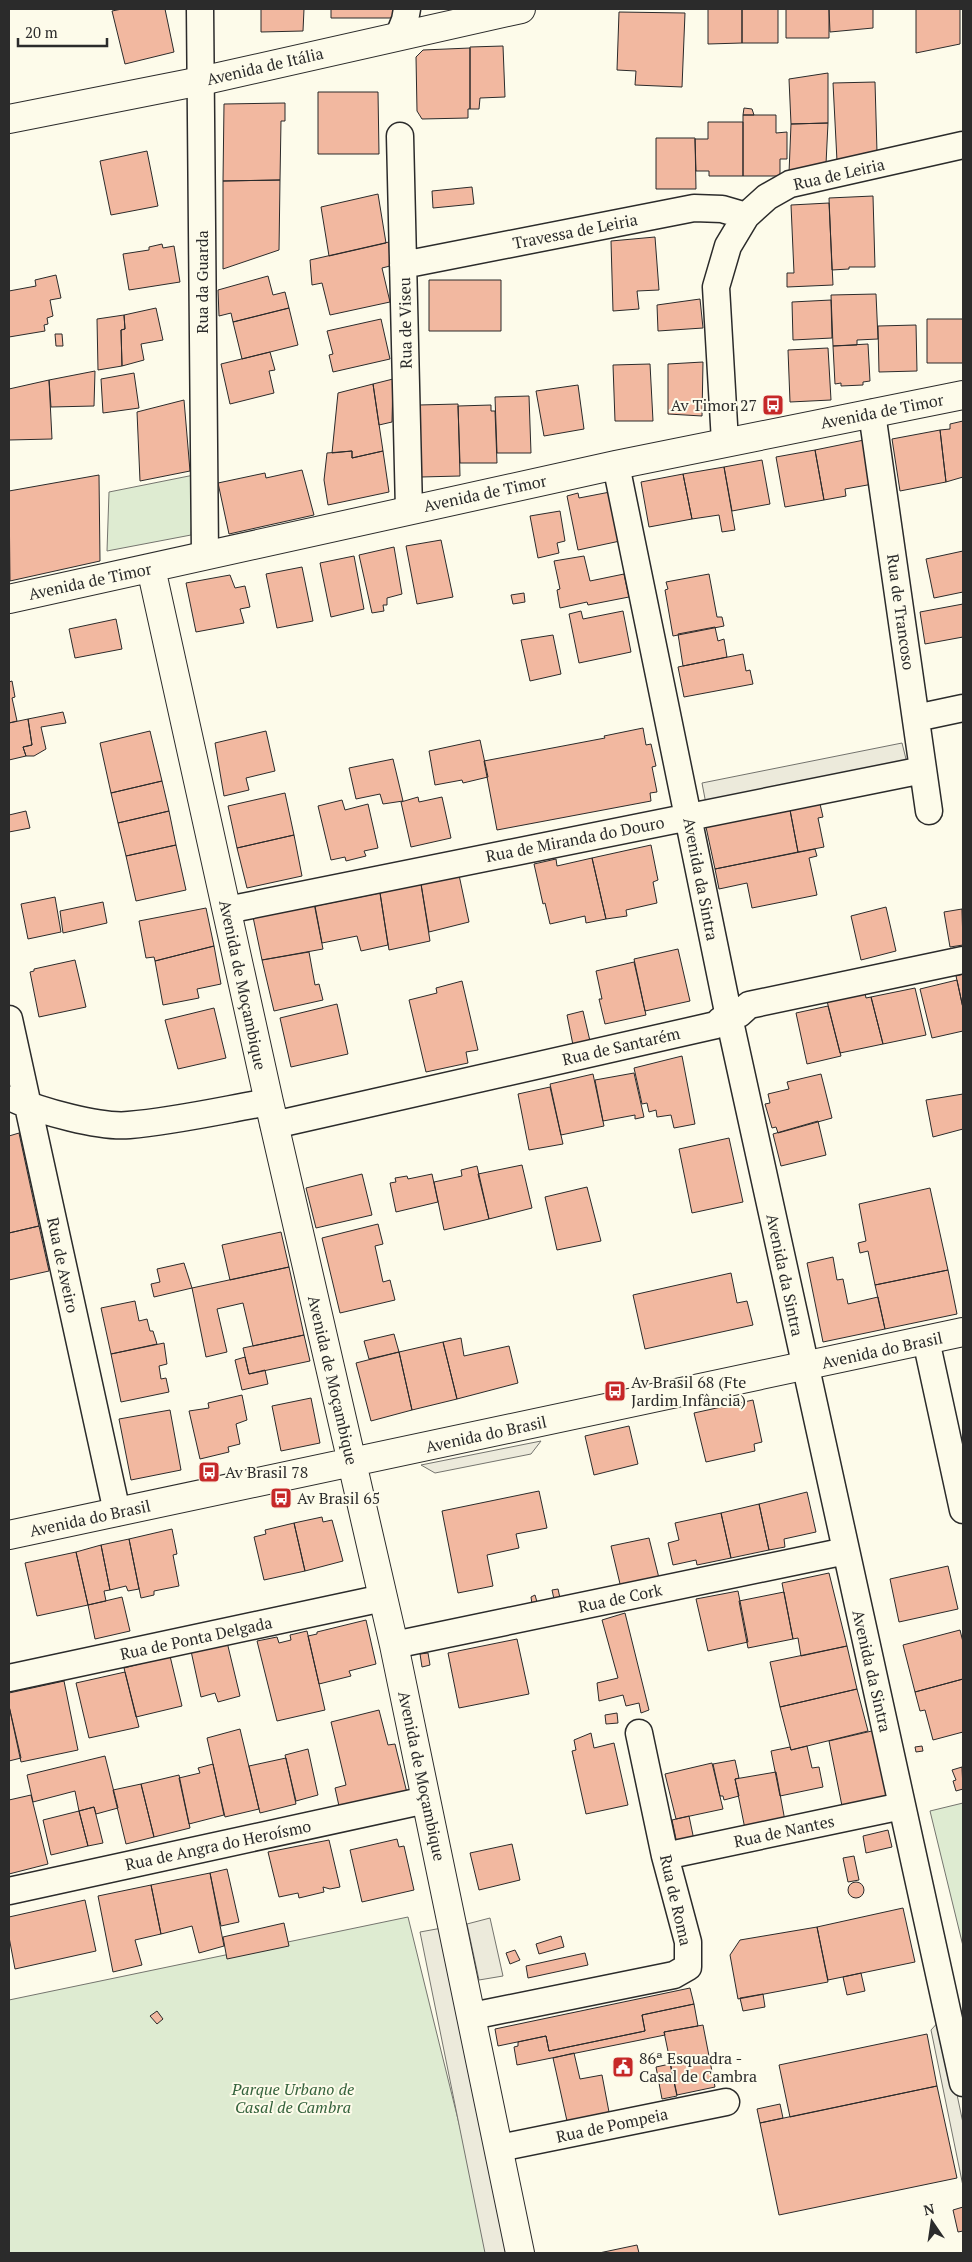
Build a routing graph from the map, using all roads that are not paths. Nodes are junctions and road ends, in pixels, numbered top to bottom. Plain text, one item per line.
1 (200, 9) edge
2 (407, 9) edge
3 (521, 9) edge
4 (399, 35) junction
5 (201, 81) junction
6 (9, 119) edge
7 (400, 136) dead end
8 (963, 145) edge
9 (746, 216) junction
10 (403, 265) junction
11 (963, 396) edge
12 (872, 413) junction
13 (725, 442) junction
14 (616, 465) junction
15 (409, 510) junction
16 (205, 555) junction
17 (151, 568) junction
18 (9, 599) edge
19 (963, 708) edge
20 (916, 718) junction
21 (923, 770) junction
22 (929, 811) dead end
23 (689, 817) junction
24 (226, 910) junction
25 (963, 960) edge
26 (729, 1017) junction
27 (9, 1019) edge
28 (18, 1101) edge
29 (272, 1114) junction
30 (963, 1332) edge
31 (926, 1340) junction
32 (806, 1366) junction
33 (351, 1462) junction
34 (963, 1510) edge
35 (117, 1512) junction
36 (9, 1535) edge
37 (846, 1551) junction
38 (383, 1598) junction
39 (394, 1645) junction
40 (9, 1678) edge
41 (639, 1733) dead end
42 (426, 1800) junction
43 (902, 1806) junction
44 (665, 1856) junction
45 (9, 1890) edge
46 (472, 2016) junction
47 (957, 2019) edge
48 (963, 2083) edge
49 (726, 2102) dead end
50 (499, 2148) junction
51 (520, 2253) edge

1 - 5 street, Rua da Guarda
2 - 4 street
3 - 4 street, Avenida de Itália
4 - 5 street, Avenida de Itália
5 - 6 street, Avenida de Itália
5 - 16 street, Rua da Guarda
7 - 10 street, Rua de Viseu
8 - 9 street, Rua de Leiria
9 - 10 street, Travessa de Leiria
9 - 13 street, Rua de Leiria
10 - 15 street, Rua de Viseu
11 - 12 street, Avenida de Timor
12 - 13 street, Avenida de Timor
12 - 20 street, Rua de Trancoso
13 - 14 street, Avenida de Timor
14 - 15 street, Avenida de Timor
14 - 23 street, Avenida da Sintra
15 - 16 street, Avenida de Timor
16 - 17 street, Avenida de Timor
17 - 18 street, Avenida de Timor
17 - 24 street, Avenida de Moçambique
19 - 20 street
20 - 21 street, Rua de Trancoso
21 - 22 street, Rua de Trancoso
21 - 23 street, Rua de Miranda do Douro
23 - 24 street, Rua de Miranda do Douro
23 - 26 street, Avenida da Sintra
24 - 29 street, Avenida de Moçambique
25 - 26 street, Rua de Santarém
26 - 29 street, Rua de Santarém
26 - 32 street, Avenida da Sintra
27 - 28 street, Rua de Aveiro
28 - 29 street, Rua de Santarém
28 - 35 street, Rua de Aveiro
29 - 33 street, Avenida de Moçambique
30 - 31 street, Avenida do Brasil
31 - 32 street, Avenida do Brasil
31 - 34 street
32 - 33 street, Avenida do Brasil
32 - 37 street, Avenida da Sintra
33 - 35 street, Avenida do Brasil
33 - 38 street, Avenida de Moçambique
35 - 36 street, Avenida do Brasil
37 - 39 street, Rua de Cork
37 - 43 street, Avenida da Sintra
38 - 39 street, Avenida de Moçambique
38 - 40 street, Rua de Ponta Delgada
39 - 42 street, Avenida de Moçambique
41 - 44 street, Rua de Roma
42 - 45 street, Rua de Angra do Heroísmo
42 - 46 street, Avenida de Moçambique
43 - 44 street, Rua de Nantes
43 - 47 street, Avenida da Sintra
44 - 46 street, Rua de Roma
46 - 50 street, Avenida de Moçambique
47 - 48 street, Avenida da Sintra
49 - 50 street, Rua de Pompeia
50 - 51 street, Avenida de Moçambique

